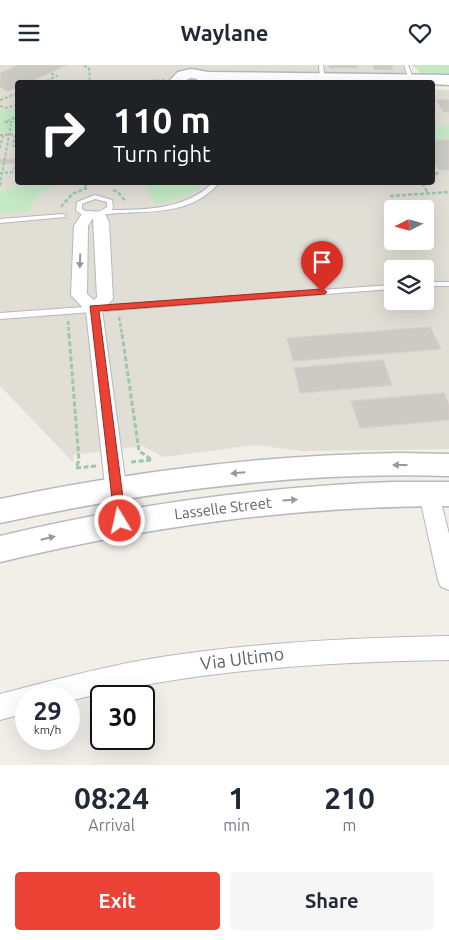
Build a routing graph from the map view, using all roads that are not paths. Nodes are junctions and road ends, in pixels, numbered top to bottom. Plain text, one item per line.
1 (406, 65) edge
2 (322, 72) edge
3 (205, 79) edge
4 (178, 80) edge
5 (403, 80) edge
6 (413, 80) edge
7 (435, 80) edge
8 (449, 80) edge
9 (435, 87) edge
10 (449, 87) edge
11 (214, 185) edge
12 (98, 214) junction
13 (63, 216) dead end
14 (0, 221) edge
15 (449, 284) edge
16 (434, 285) edge
17 (384, 288) edge
18 (94, 309) junction
19 (0, 316) edge
20 (449, 465) edge
21 (115, 488) junction
22 (442, 489) edge
23 (0, 511) edge
24 (120, 521) junction
25 (0, 549) edge
26 (449, 580) edge
27 (449, 648) edge
28 (80, 686) edge
29 (15, 702) edge
30 (0, 707) edge

1 - 6 lane
2 - 3 main road
2 - 5 main road
3 - 4 main road
7 - 8 main road
9 - 10 main road
11 - 12 lane
12 - 18 street
12 -> 18 street
13 - 14 lane
15 - 16 lane
17 - 18 lane
18 - 19 lane
18 - 21 street
20 -> 21 main road
21 - 23 main road
21 - 24 street
24 -> 22 main road, Lasselle Street
22 - 26 street
25 -> 24 main road, Lasselle Street
27 - 28 street, Via Ultimo
29 - 30 street

